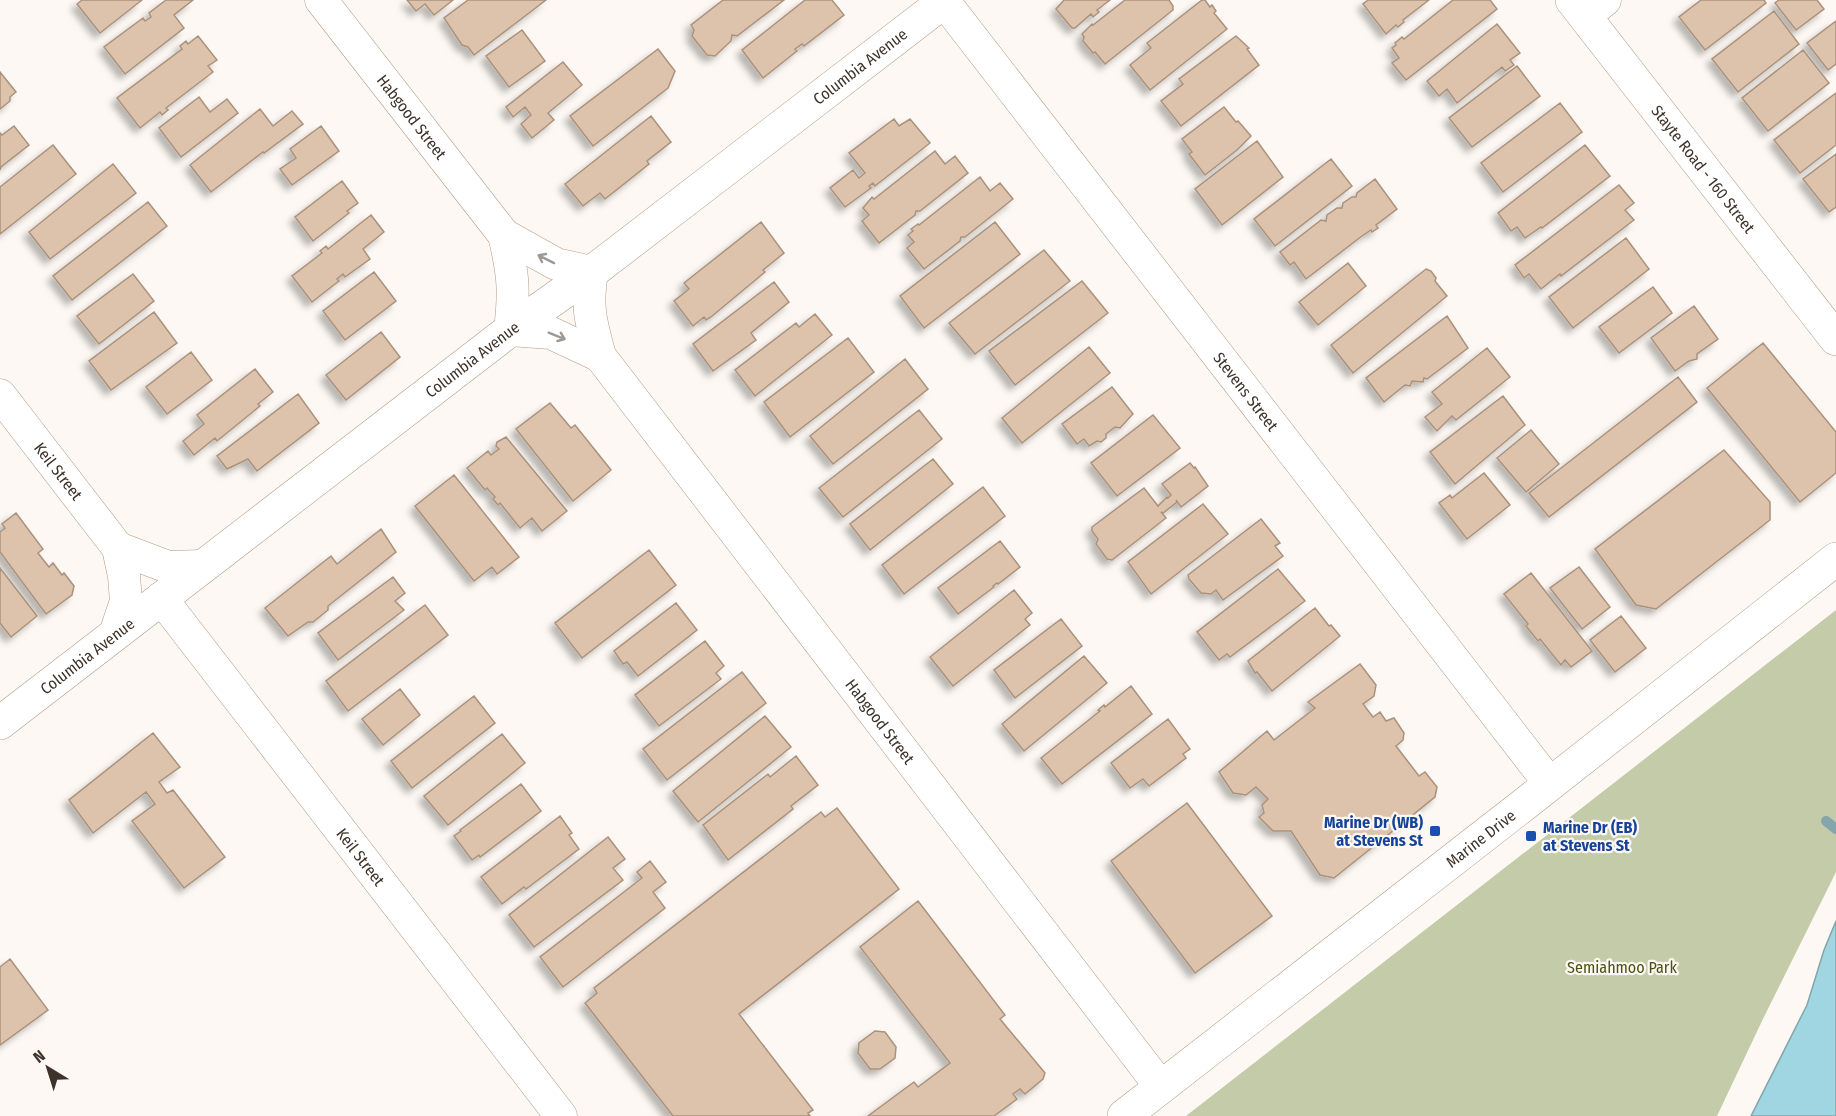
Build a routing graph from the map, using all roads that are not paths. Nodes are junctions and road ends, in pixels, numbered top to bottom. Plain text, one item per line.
1 (321, 0) edge
2 (944, 1) edge
3 (1587, 5) edge
4 (504, 235) junction
5 (592, 272) junction
6 (510, 330) junction
7 (1836, 339) edge
8 (600, 356) junction
9 (0, 395) edge
10 (118, 548) junction
11 (1836, 559) edge
12 (202, 566) junction
13 (161, 598) junction
14 (115, 634) junction
15 (0, 723) edge
16 (1550, 784) junction
17 (1161, 1087) junction
18 (561, 1116) edge
19 (1124, 1116) edge

1 - 4 street, Habgood Street
2 - 5 street, Columbia Avenue
2 - 16 street, Stevens Street
3 - 7 street, Stayte Road - 160 Street
5 -> 4 street, Habgood Street
4 - 6 street, Habgood Street
5 - 6 street, Columbia Avenue
5 - 8 street, Habgood Street
6 -> 8 street, Habgood Street
6 - 12 street, Columbia Avenue
8 - 17 street, Habgood Street
9 - 10 street, Keil Street
10 - 12 street
10 - 14 street, Keil Street
11 - 16 street, Marine Drive
12 - 13 street, Columbia Avenue
13 - 14 street, Columbia Avenue
13 - 18 street, Keil Street
14 - 15 street, Columbia Avenue
16 - 17 street, Marine Drive
17 - 19 street, Marine Drive

